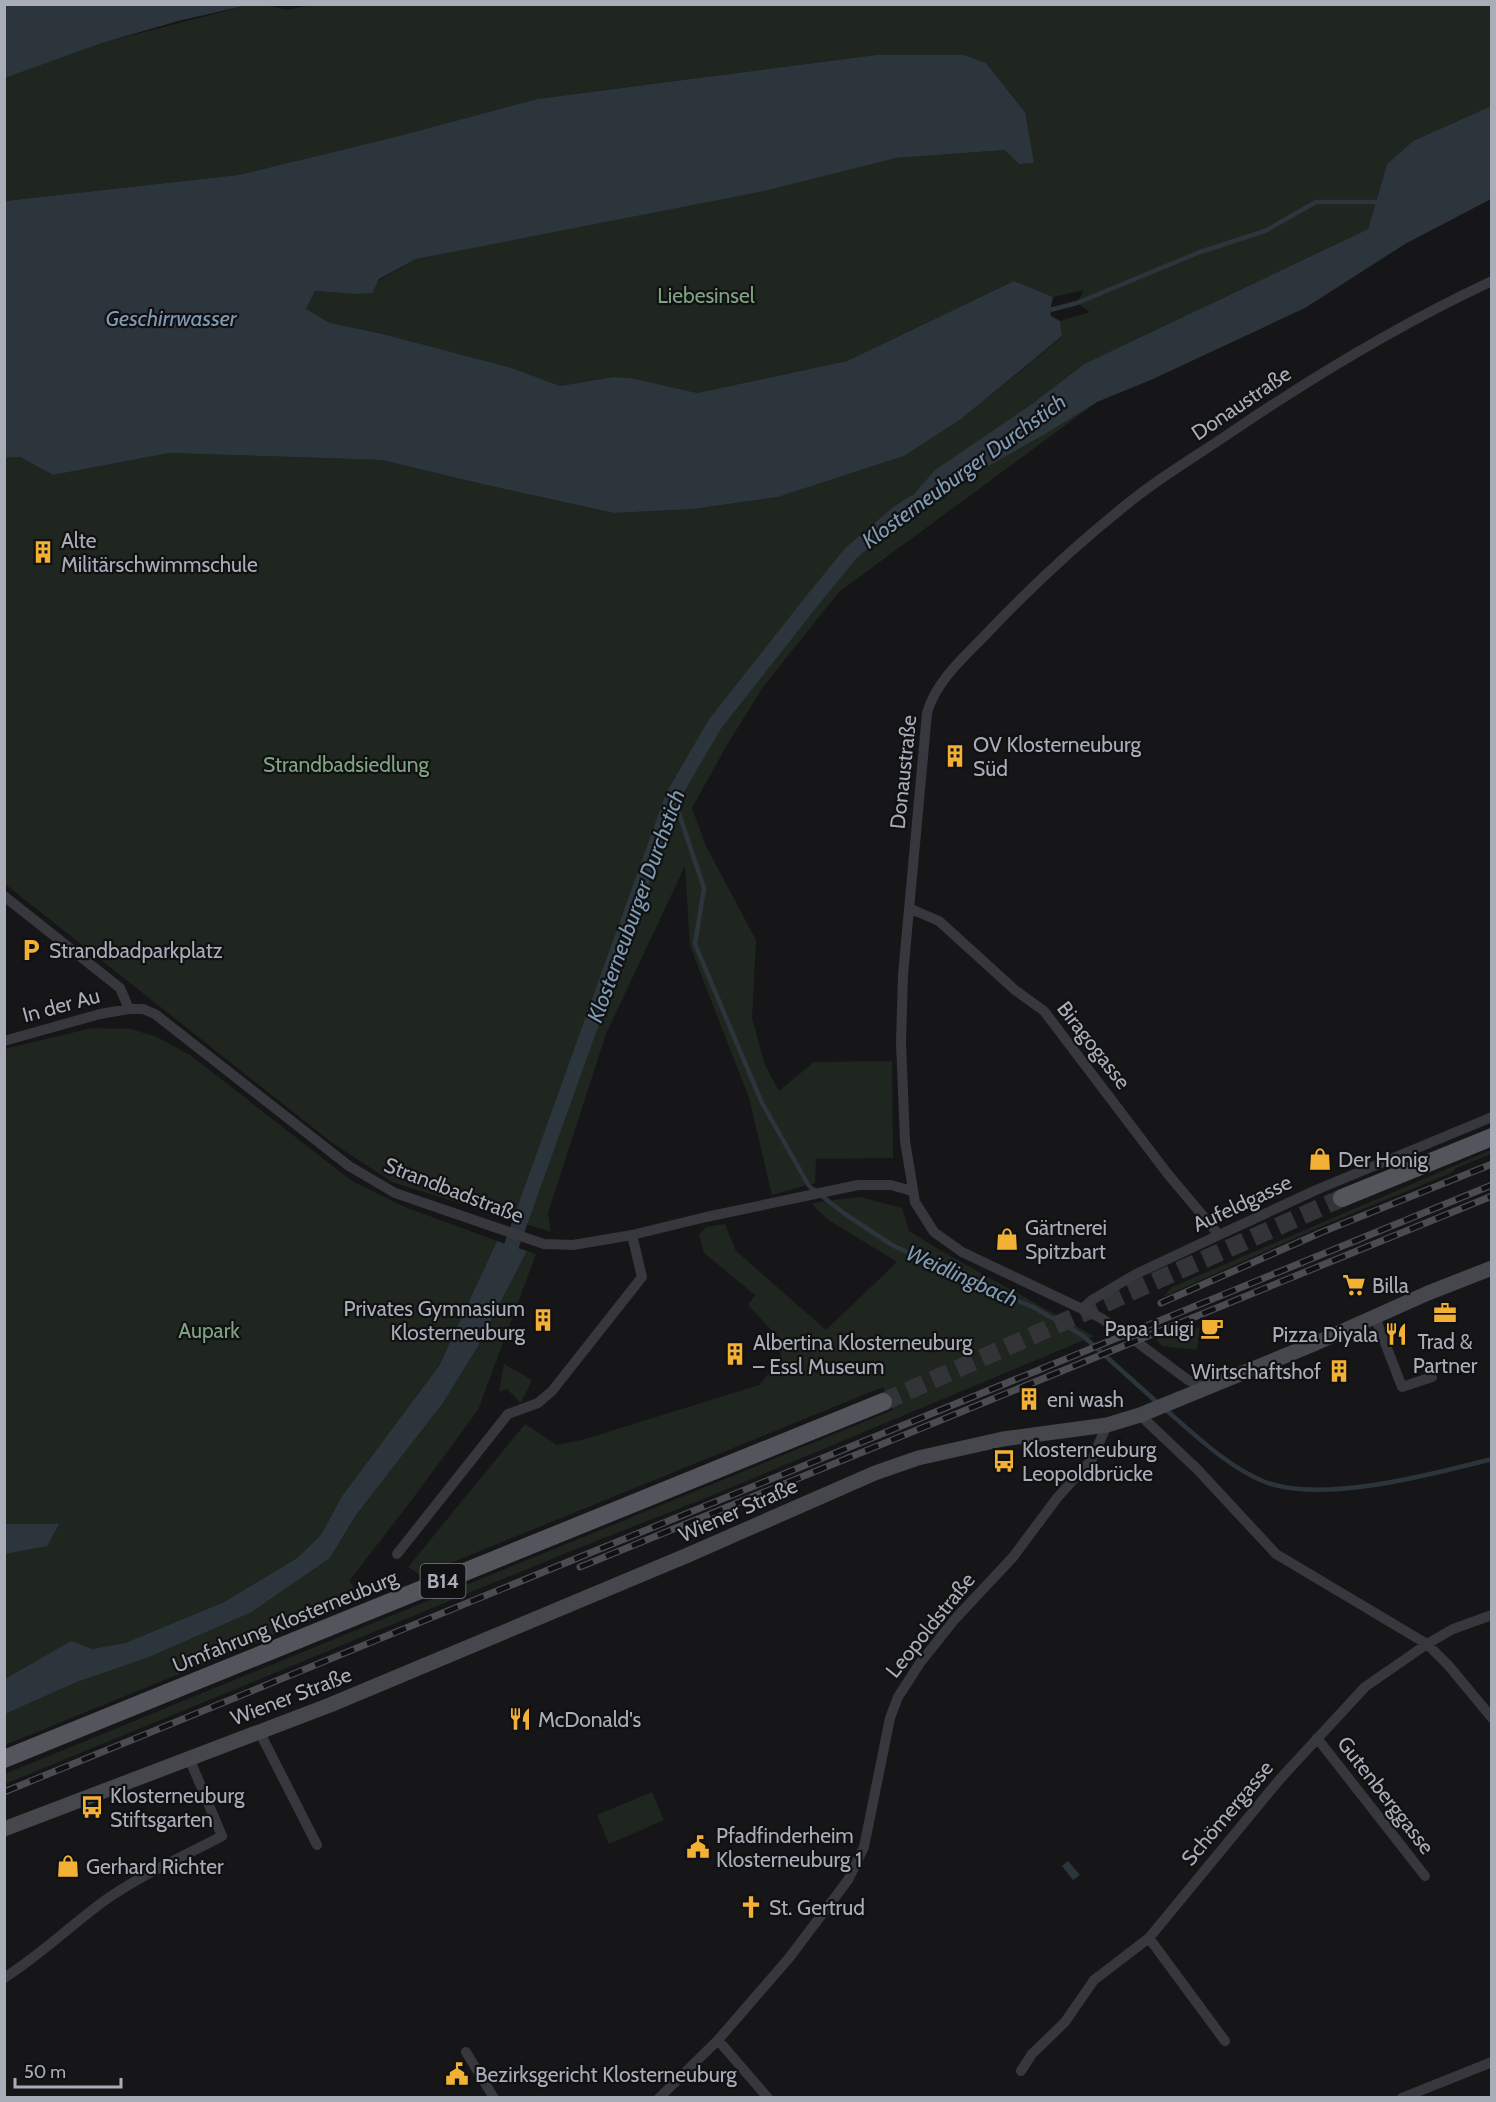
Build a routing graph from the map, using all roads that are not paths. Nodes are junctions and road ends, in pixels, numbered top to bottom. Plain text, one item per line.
1 (1491, 280) edge
2 (4, 896) edge
3 (916, 911) junction
4 (129, 1009) junction
5 (4, 1041) edge
6 (1491, 1117) edge
7 (1491, 1137) edge
8 (912, 1191) junction
9 (1342, 1198) tunnel mouth
10 (633, 1235) junction
11 (1219, 1235) junction
12 (1491, 1268) edge
13 (1082, 1309) junction
14 (1375, 1317) junction
15 (1432, 1377) dead end
16 (1206, 1388) junction
17 (883, 1402) tunnel mouth
18 (1145, 1413) junction
19 (1107, 1425) junction
20 (397, 1554) dead end
21 (1491, 1616) edge
22 (1427, 1644) junction
23 (1491, 1718) edge
24 (259, 1731) junction
25 (1317, 1738) junction
26 (189, 1758) junction
27 (4, 1759) edge
28 (7, 1829) edge
29 (317, 1845) dead end
30 (1425, 1876) dead end
31 (1149, 1938) junction
32 (4, 1978) edge
33 (718, 2040) junction
34 (1225, 2041) dead end
35 (466, 2052) dead end
36 (1491, 2062) edge
37 (1021, 2071) dead end
38 (1421, 2094) edge
39 (494, 2097) edge
40 (659, 2097) edge
41 (768, 2097) edge
42 (1402, 2097) edge

1 - 3 street, Donaustraße
2 - 4 street
3 - 8 street, Donaustraße
3 - 11 street, Biragogasse
4 - 5 street, In der Au
4 - 10 street, Strandbadstraße
6 - 11 street, Aufeldgasse
7 - 9 main road
8 - 10 street, Strandbadstraße
8 - 13 street, Donaustraße
10 - 20 street
11 - 13 street, Aufeldgasse
12 - 14 street, Wiener Straße
13 - 16 street, Donaustraße
14 - 15 street
14 - 16 street, Wiener Straße
16 - 18 street, Wiener Straße
17 - 27 main road, Umfahrung Klosterneuburg / B14
18 - 19 street, Wiener Straße
18 - 22 street
19 - 24 street, Wiener Straße
19 - 33 street, Leopoldstraße
21 - 22 street, Schömergasse
22 - 23 street
22 - 25 street, Schömergasse
24 - 26 street, Wiener Straße
24 - 29 street
25 - 30 street, Gutenberggasse
25 - 31 street, Schömergasse
26 - 28 street, Wiener Straße
26 - 32 street
31 - 34 street
31 - 37 street, Schömergasse
33 - 40 street, Leopoldstraße
33 - 41 street
35 - 39 street
36 - 38 street
38 - 42 street

